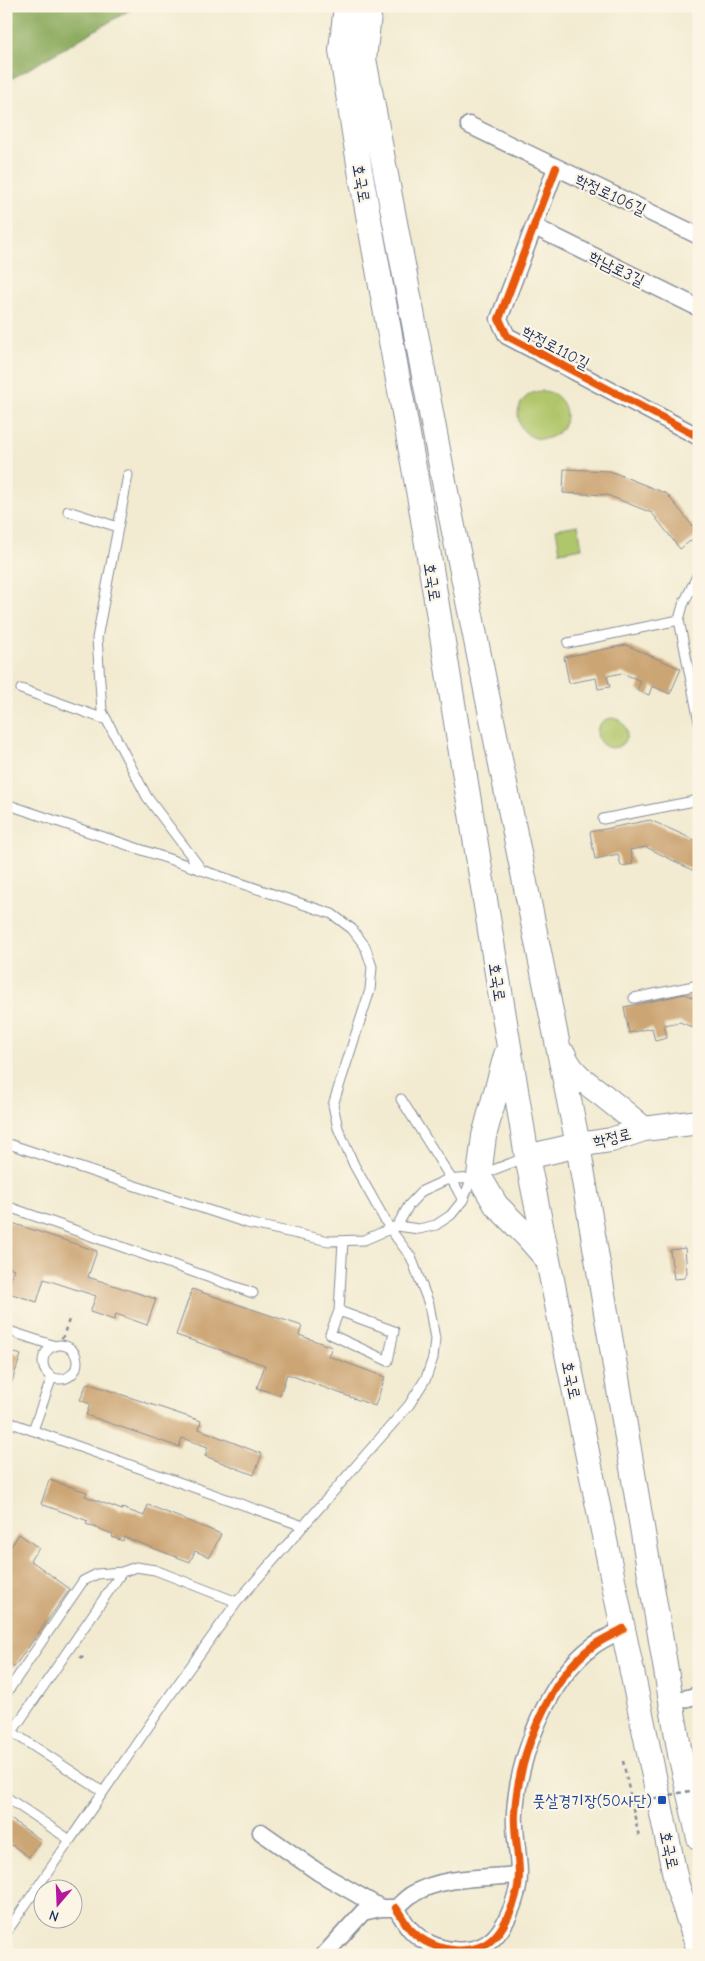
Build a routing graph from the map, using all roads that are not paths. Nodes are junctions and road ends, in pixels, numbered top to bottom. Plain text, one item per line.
1 (346, 6) edge
2 (370, 6) edge
3 (469, 125) dead end
4 (556, 168) junction
5 (535, 227) junction
6 (699, 236) edge
7 (699, 308) edge
8 (699, 437) edge
9 (128, 476) dead end
10 (68, 511) dead end
11 (118, 527) junction
12 (699, 572) edge
13 (679, 620) junction
14 (568, 643) dead end
15 (22, 689) dead end
16 (106, 720) junction
17 (699, 722) edge
18 (699, 800) edge
19 (6, 804) edge
20 (603, 819) dead end
21 (202, 869) junction
22 (699, 985) edge
23 (634, 998) dead end
24 (554, 1028) junction
25 (509, 1046) junction
26 (401, 1100) dead end
27 (699, 1122) edge
28 (644, 1130) junction
29 (6, 1143) edge
30 (578, 1145) junction
31 (527, 1157) junction
32 (476, 1177) junction
33 (452, 1180) junction
34 (463, 1200) junction
35 (6, 1206) edge
36 (393, 1227) junction
37 (343, 1241) junction
38 (548, 1259) junction
39 (253, 1293) dead end
40 (339, 1311) junction
41 (6, 1330) edge
42 (57, 1346) junction
43 (52, 1377) junction
44 (6, 1421) edge
45 (33, 1430) junction
46 (303, 1526) junction
47 (122, 1572) junction
48 (237, 1602) junction
49 (623, 1629) junction
50 (6, 1694) edge
51 (699, 1694) edge
52 (673, 1702) junction
53 (9, 1731) edge
54 (103, 1792) junction
55 (6, 1797) edge
56 (261, 1832) dead end
57 (699, 1838) edge
58 (70, 1840) junction
59 (519, 1875) junction
60 (389, 1908) junction
61 (6, 1933) edge
62 (699, 1950) edge
63 (324, 1955) edge

1 - 25 main road, 호국로
2 - 24 main road, 호국로
3 - 4 street, 학정로106길
4 - 5 street, 학정로110길
4 - 6 street, 학정로106길
5 - 7 street, 학남로3길
5 - 8 street, 학정로110길
9 - 11 lane
10 - 11 lane
11 - 16 lane
12 - 13 lane
13 - 14 lane
13 - 17 lane
15 - 16 lane
16 - 21 lane
18 - 20 lane
19 - 21 lane
21 - 36 lane
22 - 23 lane
24 - 28 main road
24 - 30 main road, 호국로
25 - 31 main road, 호국로
25 - 32 main road
26 - 33 lane
27 - 28 main road, 학정로
28 - 30 main road, 학정로
29 - 37 lane
30 - 31 main road, 학정로
30 - 52 main road, 호국로
31 - 32 lane
31 - 38 main road, 호국로
32 - 33 lane
32 - 34 lane
32 - 38 main road
33 - 34 lane
33 - 36 lane
34 - 36 lane
35 - 39 lane
36 - 37 lane
36 - 46 lane
37 - 40 lane
38 - 49 main road, 호국로
40 - 40 lane
41 - 42 lane
42 - 43 lane
42 - 43 lane
43 - 45 lane
44 - 45 lane
45 - 46 lane
46 - 48 lane
47 - 48 lane
47 - 50 lane
47 - 53 lane
48 - 54 lane
49 - 59 street
49 - 62 main road, 호국로
51 - 52 street
52 - 57 main road, 호국로
53 - 54 lane
54 - 58 lane
55 - 58 lane
56 - 60 street
58 - 61 lane
59 - 60 street
59 - 60 street
60 - 63 street

